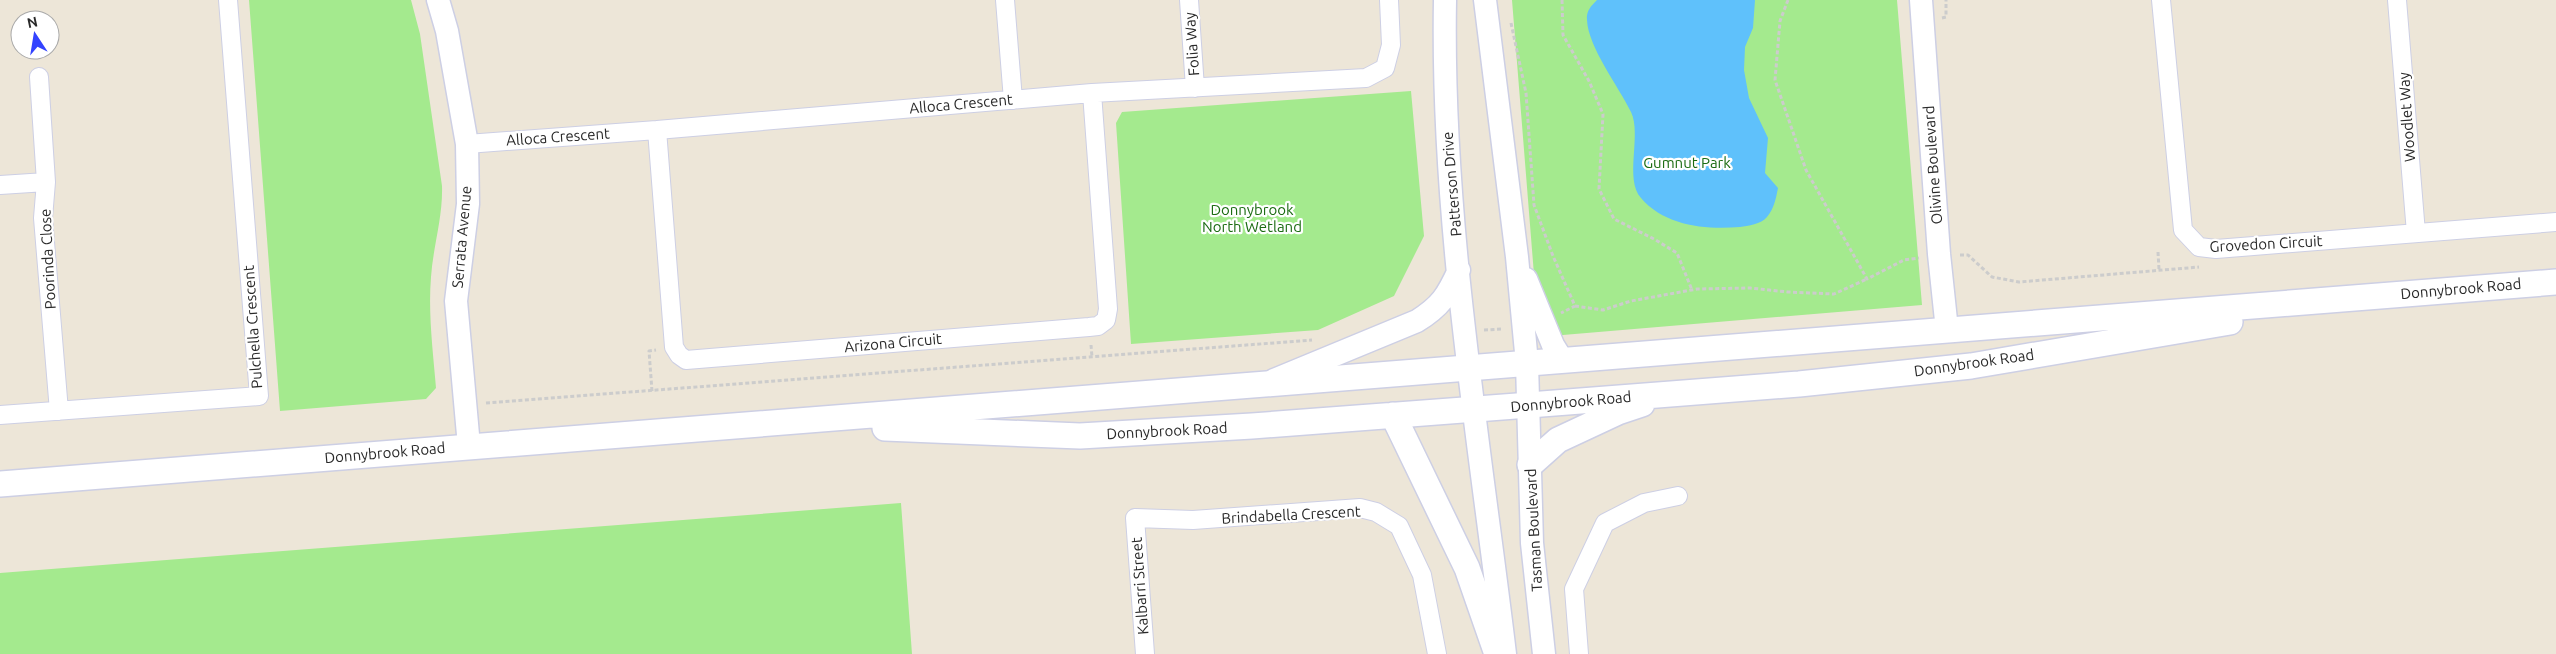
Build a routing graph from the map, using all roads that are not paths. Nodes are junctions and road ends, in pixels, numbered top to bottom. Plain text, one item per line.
1 (228, 0) edge
2 (438, 0) edge
3 (1005, 0) edge
4 (1189, 0) edge
5 (1389, 0) edge
6 (1445, 0) edge
7 (1485, 0) edge
8 (1921, 0) edge
9 (2161, 0) edge
10 (2398, 0) edge
11 (39, 77) dead end
12 (1195, 88) junction
13 (1092, 93) junction
14 (1013, 100) junction
15 (657, 130) junction
16 (467, 144) junction
17 (46, 182) junction
18 (0, 185) edge
19 (2556, 222) edge
20 (2416, 233) junction
21 (1518, 257) junction
22 (1459, 269) junction
23 (2556, 282) edge
24 (2367, 297) junction
25 (1948, 330) junction
26 (1564, 361) junction
27 (1527, 363) junction
28 (1469, 368) junction
29 (1261, 385) junction
30 (1675, 393) junction
31 (1529, 405) junction
32 (1473, 409) junction
33 (58, 411) junction
34 (1392, 415) junction
35 (0, 416) edge
36 (770, 423) junction
37 (469, 446) junction
38 (1530, 466) junction
39 (0, 484) edge
40 (1678, 496) dead end
41 (1135, 518) joint
42 (1145, 654) edge
43 (1437, 654) edge
44 (1496, 654) edge
45 (1505, 654) edge
46 (1544, 654) edge
47 (1579, 654) edge

1 - 33 street, Pulchella Crescent
2 - 16 street, Serrata Avenue
3 - 14 street
4 - 12 street, Folia Way
5 - 12 street, Alloca Crescent
6 - 22 street, Patterson Drive
7 - 21 street
8 - 25 street, Olivine Boulevard
9 - 20 street, Grovedon Circuit
10 - 20 street, Woodlet Way
11 - 17 street, Poorinda Close
12 - 13 street, Alloca Crescent
13 - 14 street, Alloca Crescent
13 - 15 street, Arizona Circuit
14 - 15 street, Alloca Crescent
15 - 16 street, Alloca Crescent
16 - 37 street, Serrata Avenue
17 - 18 street
17 - 33 street, Poorinda Close
19 - 20 street, Grovedon Circuit
21 - 26 street
21 - 27 street
22 - 28 street, Patterson Drive
22 - 29 street
23 - 24 main road, Donnybrook Road
24 - 25 main road, Donnybrook Road
24 - 30 main road, Donnybrook Road
25 - 26 main road, Donnybrook Road
26 - 27 main road, Donnybrook Road
27 - 28 main road, Donnybrook Road
27 - 31 street, Tasman Boulevard
28 - 29 main road, Donnybrook Road
28 - 32 street, Patterson Drive
29 - 36 main road, Donnybrook Road
30 - 31 main road, Donnybrook Road
30 - 38 main road
31 - 32 main road, Donnybrook Road
31 - 38 street, Tasman Boulevard
32 - 34 main road, Donnybrook Road
32 - 45 street
33 - 35 street, Pulchella Crescent
34 - 36 main road, Donnybrook Road
34 - 44 main road
36 - 37 main road, Donnybrook Road
37 - 39 main road, Donnybrook Road
38 - 46 street, Tasman Boulevard
40 - 47 street
41 - 42 street, Kalbarri Street
41 - 43 street, Brindabella Crescent

